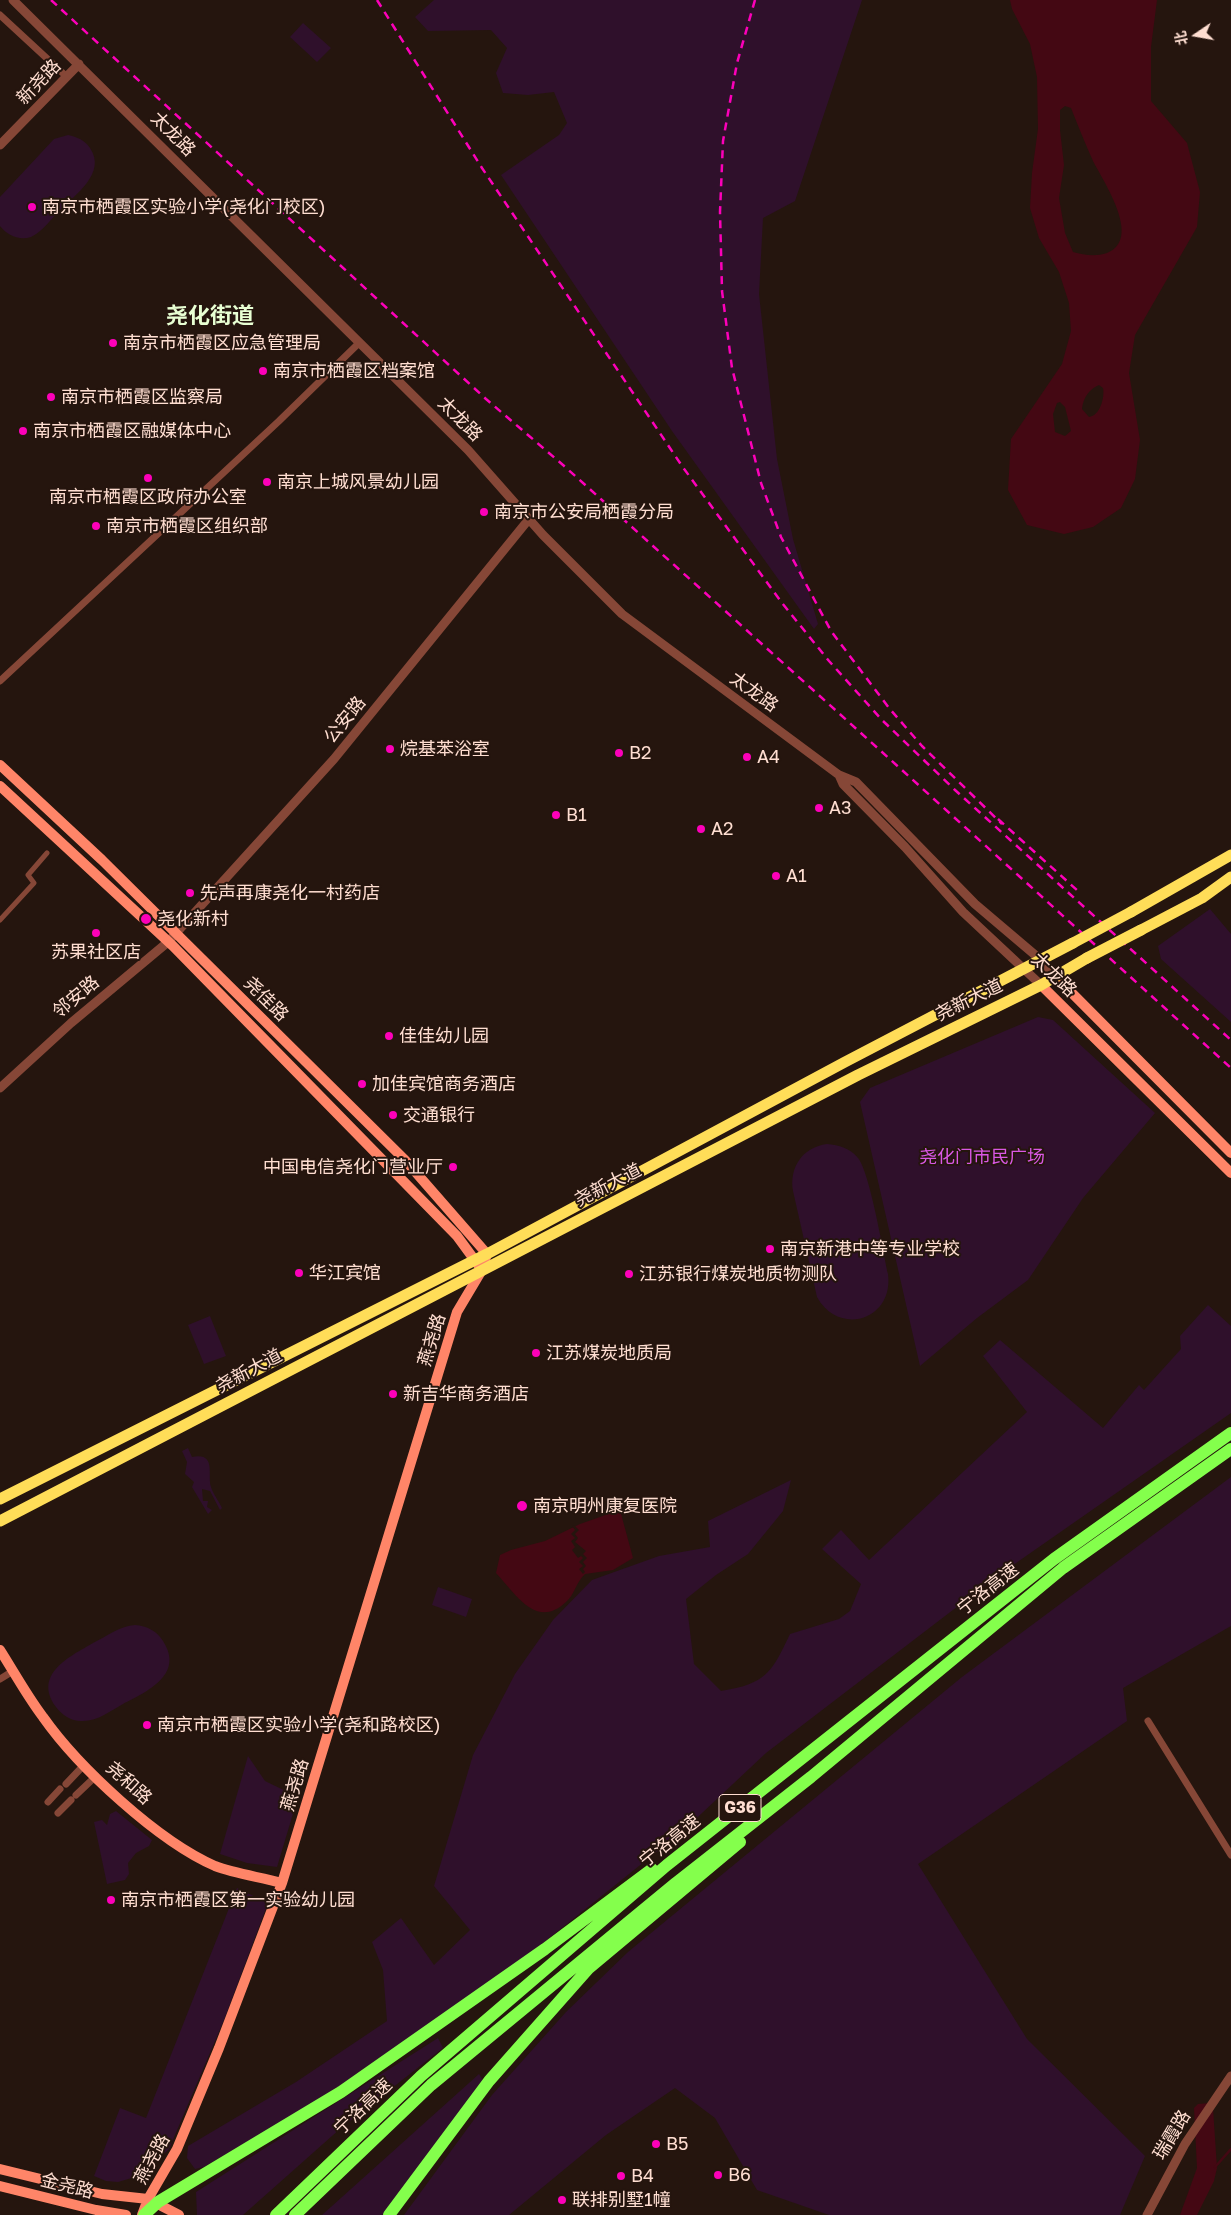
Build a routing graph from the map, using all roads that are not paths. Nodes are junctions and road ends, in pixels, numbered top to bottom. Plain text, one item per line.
1 (13, 0) edge
2 (0, 15) edge
3 (80, 64) junction
4 (67, 77) junction
5 (0, 145) edge
6 (359, 343) junction
7 (529, 519) junction
8 (0, 682) edge
9 (0, 766) edge
10 (840, 774) junction
11 (0, 786) edge
12 (47, 853) dead end
13 (1231, 855) edge
14 (1231, 877) edge
15 (0, 920) edge
16 (176, 933) junction
17 (168, 942) junction
18 (1041, 960) junction
19 (1024, 968) junction
20 (1056, 977) junction
21 (1041, 985) junction
22 (0, 1088) edge
23 (1231, 1153) edge
24 (1231, 1173) edge
25 (487, 1254) junction
26 (476, 1259) junction
27 (482, 1270) junction
28 (1231, 1433) edge
29 (1231, 1449) edge
30 (0, 1499) edge
31 (0, 1521) edge
32 (0, 1650) edge
33 (13, 1671) junction
34 (0, 1679) edge
35 (1148, 1721) dead end
36 (84, 1765) junction
37 (96, 1776) junction
38 (811, 1777) junction
39 (48, 1802) dead end
40 (58, 1813) dead end
41 (727, 1818) junction
42 (1231, 1855) edge
43 (282, 1883) junction
44 (1231, 2076) edge
45 (0, 2169) edge
46 (0, 2186) edge
47 (153, 2200) junction
48 (126, 2215) edge
49 (143, 2215) edge
50 (179, 2215) edge
51 (276, 2215) edge
52 (295, 2215) edge
53 (389, 2215) edge
54 (1147, 2215) edge

1 - 3 street, 太龙路
2 - 4 street
3 - 4 street, 新尧路
3 - 6 street, 太龙路
4 - 5 street, 新尧路
6 - 7 street, 太龙路
6 - 8 street
7 - 10 street, 太龙路
7 - 16 street, 公安路
9 - 16 main road, 尧佳路
10 - 18 street, 太龙路
10 - 19 street, 太龙路
11 - 17 main road, 尧佳路
12 - 15 street
13 - 18 main road, 尧新大道, bridge
14 - 20 main road, 尧新大道, bridge
16 - 17 street, 邻安路
16 - 25 main road, 尧佳路
17 - 22 street, 邻安路
17 - 26 main road, 尧佳路
18 - 19 main road, 尧新大道
18 - 20 street, 太龙路
19 - 21 street, 太龙路
19 - 25 main road, 尧新大道
20 - 21 main road, 尧新大道
20 - 23 main road, 太龙路
21 - 24 main road, 太龙路
21 - 27 main road, 尧新大道
25 - 26 main road, 尧新大道
25 - 27 main road
26 - 27 main road, 尧佳路
26 - 30 main road, 尧新大道
27 - 31 main road, 尧新大道
27 - 43 main road, 燕尧路
28 - 41 highway, 宁洛高速 / G36
29 - 38 highway, 宁洛高速 / G36
32 - 33 main road, 尧和路
33 - 34 street
33 - 36 main road, 尧和路
35 - 42 street
36 - 37 main road, 尧和路
36 - 39 street
37 - 40 street
37 - 43 main road, 尧和路
38 - 52 highway, 宁洛高速 / G36
38 - 53 highway
41 - 47 highway
41 - 51 highway, 宁洛高速 / G36
43 - 47 main road, 燕尧路
44 - 54 street, 瑞霞路
45 - 47 main road, 金尧路
46 - 48 main road, 金尧路
47 - 49 highway
47 - 50 main road

